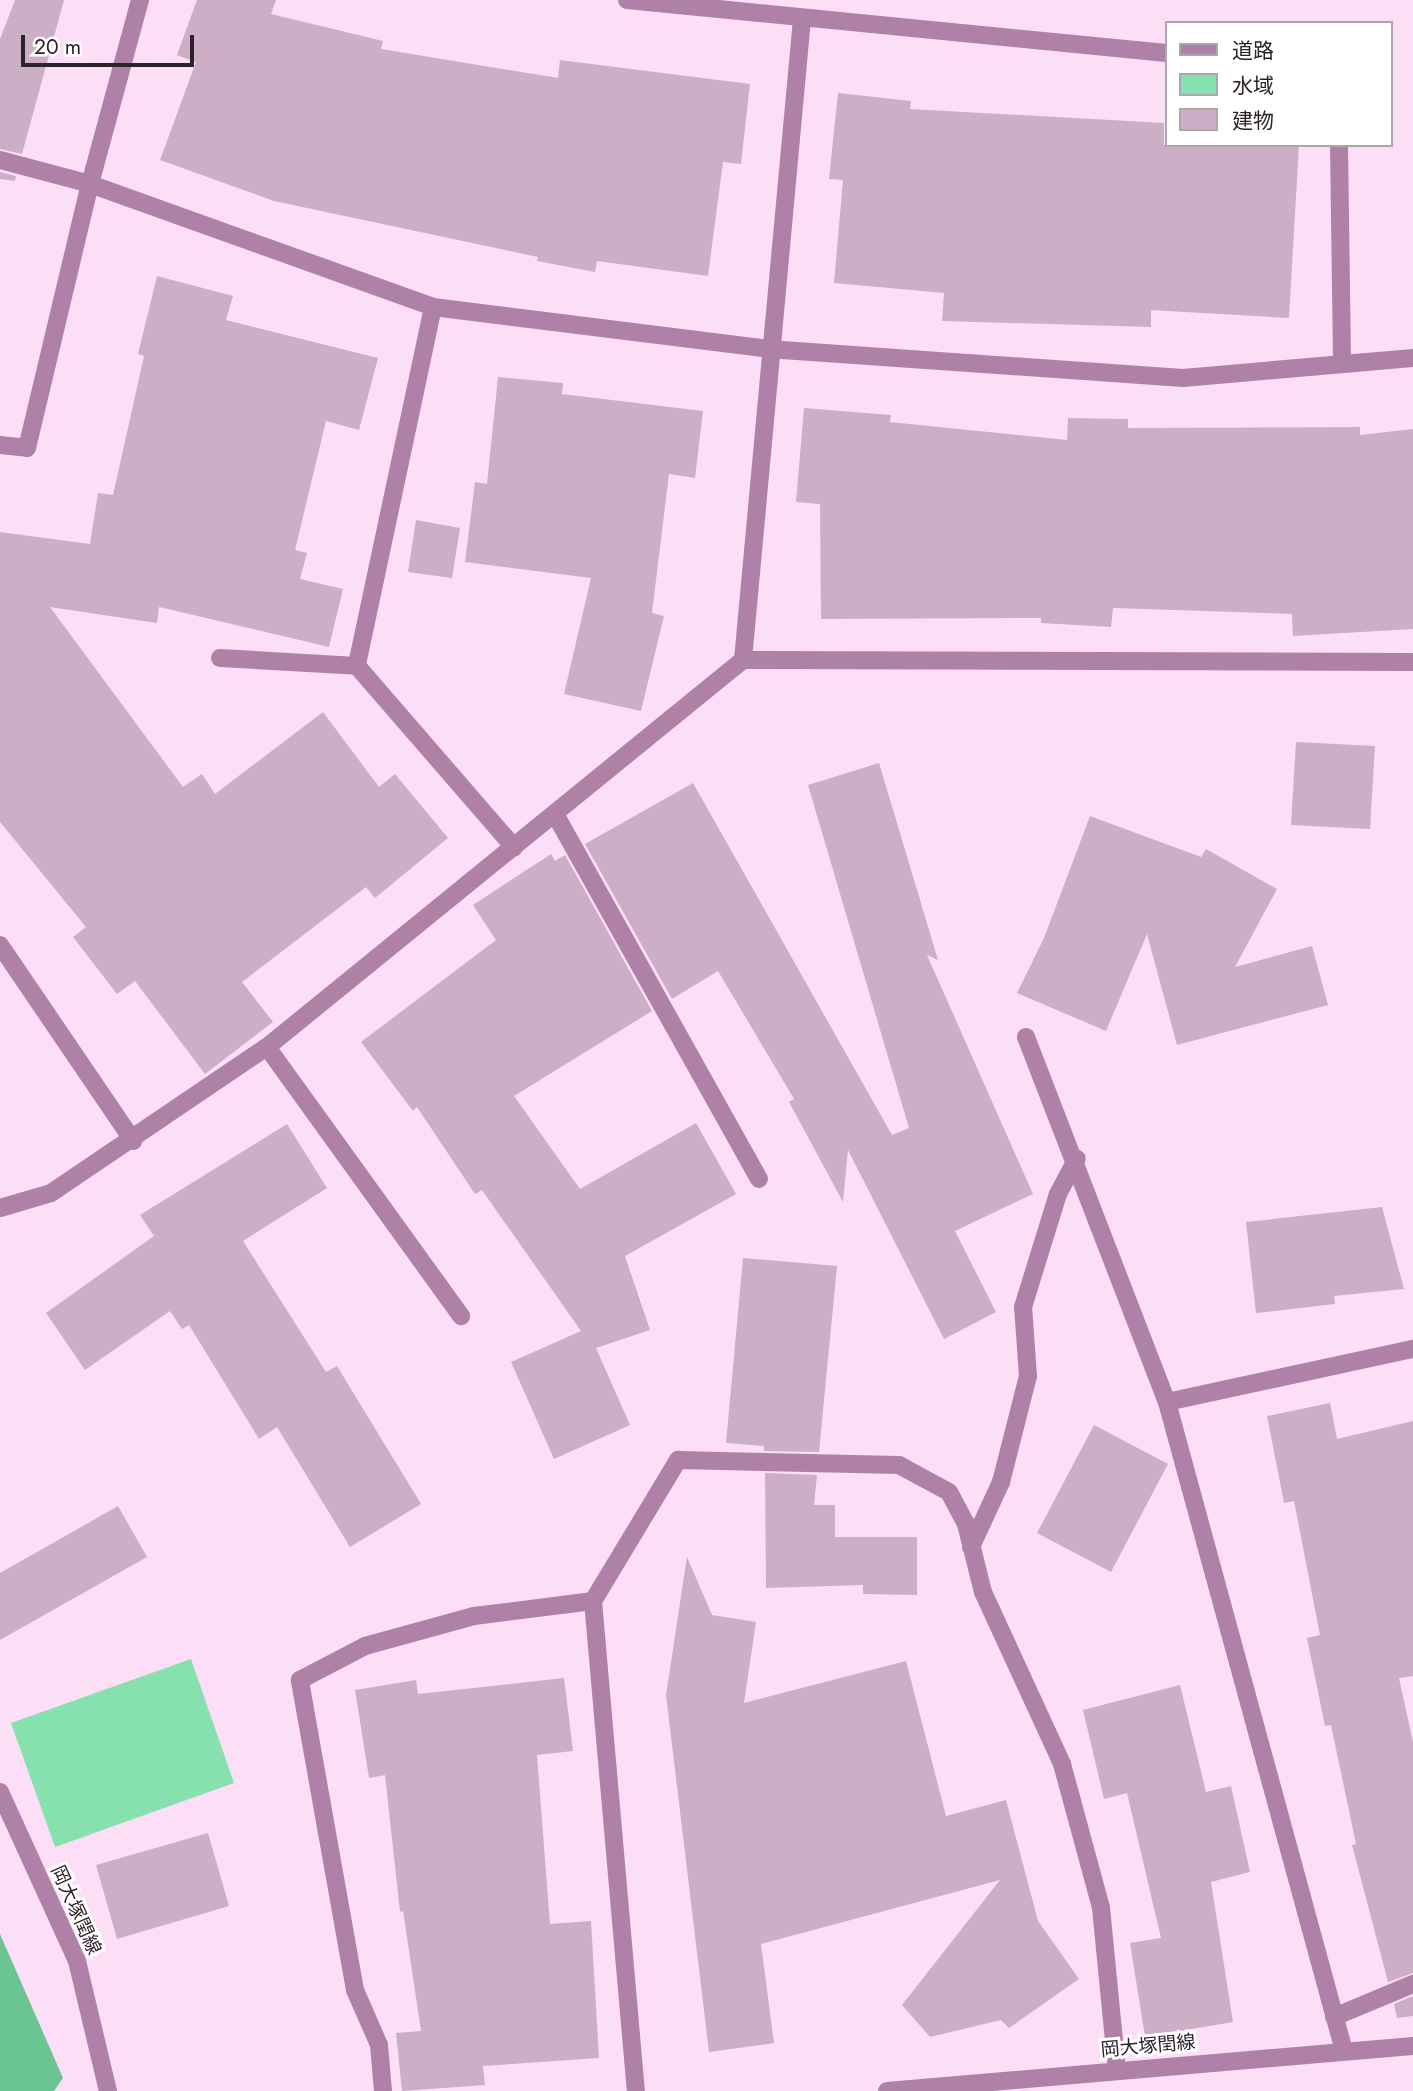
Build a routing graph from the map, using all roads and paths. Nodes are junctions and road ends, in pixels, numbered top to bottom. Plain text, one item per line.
1 (140, 0) edge
2 (627, 0) edge
3 (802, 19) junction
4 (1164, 53) edge
5 (1339, 147) edge
6 (0, 160) edge
7 (90, 184) junction
8 (433, 306) junction
9 (768, 349) junction
10 (1413, 358) edge
11 (1342, 362) junction
12 (0, 445) edge
13 (220, 658) dead end
14 (743, 660) junction
15 (1413, 662) edge
16 (357, 666) junction
17 (555, 814) junction
18 (514, 846) junction
19 (0, 945) edge
20 (1026, 1037) dead end
21 (267, 1047) junction
22 (133, 1141) junction
23 (1076, 1159) junction
24 (758, 1179) dead end
25 (0, 1208) edge
26 (461, 1316) dead end
27 (1413, 1349) edge
28 (1167, 1402) junction
29 (971, 1547) junction
30 (593, 1601) junction
31 (0, 1792) edge
32 (1413, 1984) edge
33 (1334, 2017) junction
34 (1413, 2046) edge
35 (1344, 2051) junction
36 (1117, 2070) junction
37 (108, 2091) edge
38 (383, 2091) edge
39 (636, 2091) edge
40 (887, 2091) edge

1 - 7 street
2 - 3 street
3 - 4 street
3 - 9 street
5 - 11 street
6 - 7 street
7 - 8 street
7 - 12 street
8 - 9 street
8 - 16 street
9 - 11 street
9 - 14 street
10 - 11 street
13 - 16 street
14 - 15 street
14 - 17 street
16 - 18 street
17 - 18 street
17 - 24 street
18 - 21 street
19 - 22 street
20 - 23 street
21 - 22 street
21 - 26 street
22 - 25 street
23 - 28 street
23 - 29 street
27 - 28 street
28 - 33 street
29 - 30 street
29 - 36 street
30 - 38 street
30 - 39 street
31 - 37 street, 岡大塚閏線
32 - 33 street
33 - 35 street
34 - 35 street, 岡大塚閏線
35 - 36 street, 岡大塚閏線
36 - 40 street, 岡大塚閏線

